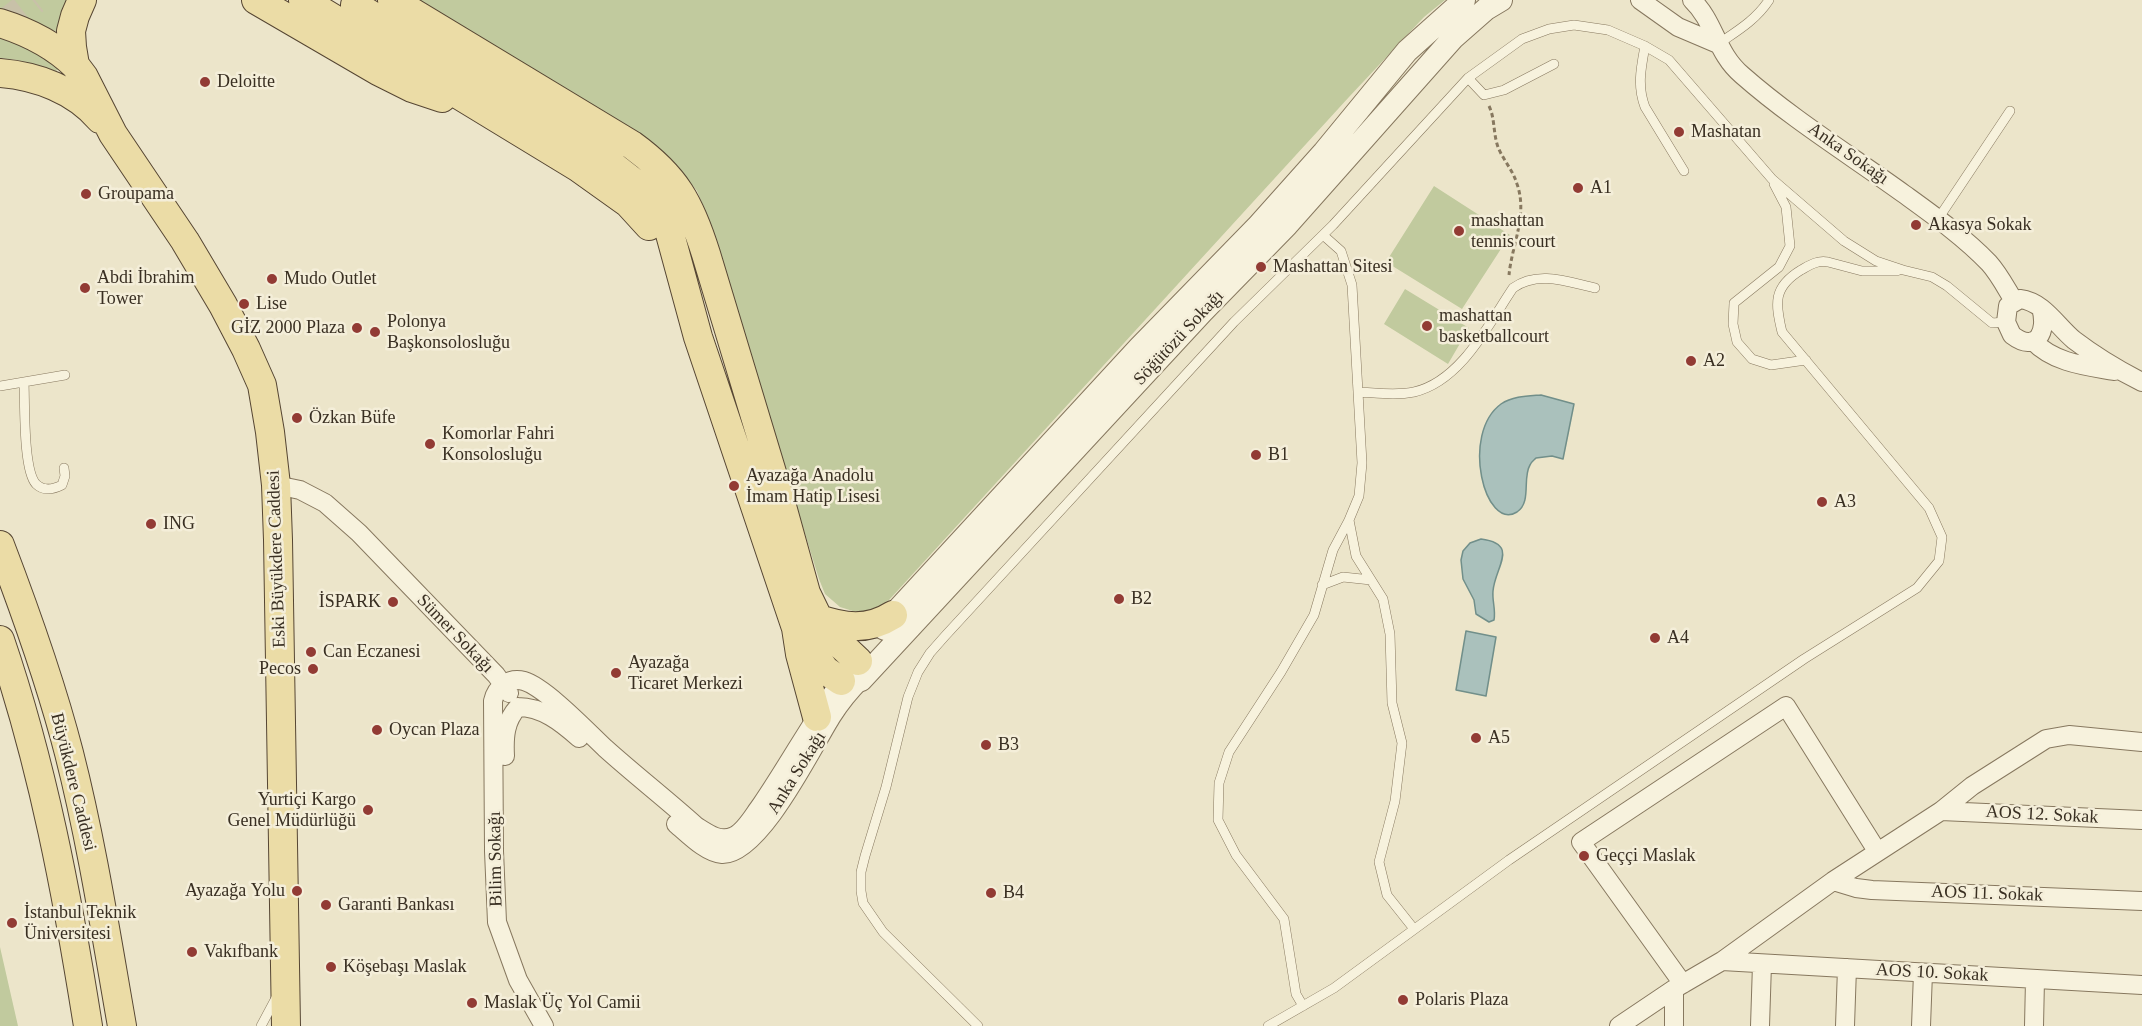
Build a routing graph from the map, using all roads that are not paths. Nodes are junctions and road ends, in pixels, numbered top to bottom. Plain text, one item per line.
1 (82, 0) edge
2 (256, 0) edge
3 (303, 0) edge
4 (392, 0) edge
5 (1464, 0) edge
6 (1501, 0) edge
7 (1640, 0) edge
8 (1692, 0) edge
9 (1769, 0) edge
10 (355, 5) dead end
11 (0, 23) edge
12 (1718, 44) junction
13 (1645, 46) junction
14 (1554, 64) dead end
15 (75, 65) junction
16 (0, 73) edge
17 (1468, 78) junction
18 (459, 94) junction
19 (2010, 111) dead end
20 (114, 134) junction
21 (1684, 171) dead end
22 (1772, 179) junction
23 (1938, 219) junction
24 (1323, 235) junction
25 (1903, 270) junction
26 (681, 279) junction
27 (1595, 288) dead end
28 (2014, 301) junction
29 (2039, 305) junction
30 (2006, 322) junction
31 (2033, 341) junction
32 (1806, 360) junction
33 (2120, 372) junction
34 (66, 375) dead end
35 (24, 382) junction
36 (2142, 382) edge
37 (0, 386) edge
38 (1359, 392) junction
39 (64, 468) dead end
40 (276, 485) junction
41 (1349, 520) junction
42 (0, 545) edge
43 (1371, 580) junction
44 (1323, 585) junction
45 (893, 615) junction
46 (806, 623) junction
47 (0, 640) edge
48 (853, 674) junction
49 (503, 684) junction
50 (0, 695) edge
51 (518, 707) junction
52 (817, 717) junction
53 (2142, 742) edge
54 (40, 774) junction
55 (1941, 811) junction
56 (2142, 820) edge
57 (723, 846) junction
58 (1877, 851) junction
59 (1833, 880) junction
60 (2142, 901) edge
61 (1413, 929) junction
62 (1722, 961) junction
63 (1762, 964) junction
64 (1846, 968) junction
65 (1923, 973) junction
66 (285, 980) junction
67 (2035, 980) junction
68 (2142, 985) edge
69 (1678, 987) junction
70 (1303, 1006) junction
71 (88, 1026) edge
72 (122, 1026) edge
73 (261, 1026) edge
74 (286, 1026) edge
75 (544, 1026) edge
76 (556, 1026) edge
77 (978, 1026) edge
78 (1268, 1026) edge
79 (1619, 1026) edge
80 (1674, 1026) edge
81 (1760, 1026) edge
82 (1845, 1026) edge
83 (1921, 1026) edge
84 (2034, 1026) edge

1 - 15 main road
2 - 18 main road
3 - 18 main road
4 - 46 main road
5 - 45 street, Söğütözü Sokağı
6 - 48 street, Söğütözü Sokağı
7 - 12 street
8 - 12 street, Anka Sokağı
9 - 12 lane
10 - 26 main road
11 - 15 main road
12 - 23 street, Anka Sokağı
13 - 17 lane
13 - 21 lane
13 - 22 lane
14 - 17 lane
15 - 20 main road
16 - 20 main road
17 - 24 lane
18 - 26 main road
19 - 23 lane
20 - 40 main road, Eski Büyükdere Caddesi
22 - 25 lane
22 - 32 lane
23 - 28 street, Anka Sokağı
24 - 38 lane
24 - 77 lane
25 - 30 lane
25 - 32 lane
26 - 46 main road
27 - 38 lane
28 - 29 street
28 - 30 street
29 - 31 street
29 - 33 street
30 - 31 street
31 - 33 street
32 - 61 lane
33 - 36 street
34 - 35 lane
35 - 37 lane
35 - 39 lane
38 - 41 lane
40 - 49 street, Sümer Sokağı
40 - 66 main road, Eski Büyükdere Caddesi
41 - 43 lane
41 - 44 lane
42 - 72 main road, Büyükdere Caddesi
43 - 44 lane
43 - 61 lane
44 - 70 lane
45 - 46 main road
45 - 48 street, Söğütözü Sokağı
46 - 48 main road
46 - 52 main road
47 - 54 main road, Büyükdere Caddesi
48 - 52 street, Anka Sokağı
48 - 57 street, Anka Sokağı
49 - 51 street
49 - 57 street, Sümer Sokağı
49 - 75 street, Bilim Sokağı
50 - 54 main road
51 - 57 street
51 - 76 street, Bilim Sokağı
52 - 57 street, Anka Sokağı
53 - 55 street
54 - 71 main road, Büyükdere Caddesi
55 - 56 street, AOS 12. Sokak
55 - 58 street
58 - 59 street
58 - 69 street
59 - 60 street, AOS 11. Sokak
59 - 62 street
61 - 70 lane
62 - 63 street, AOS 10. Sokak
62 - 69 street
63 - 64 street, AOS 10. Sokak
63 - 81 street
64 - 65 street, AOS 10. Sokak
64 - 82 street
65 - 67 street, AOS 10. Sokak
65 - 83 street
66 - 73 lane
66 - 74 main road, Eski Büyükdere Caddesi
67 - 68 street, AOS 10. Sokak
67 - 84 street
69 - 79 street
69 - 80 street
70 - 78 lane

